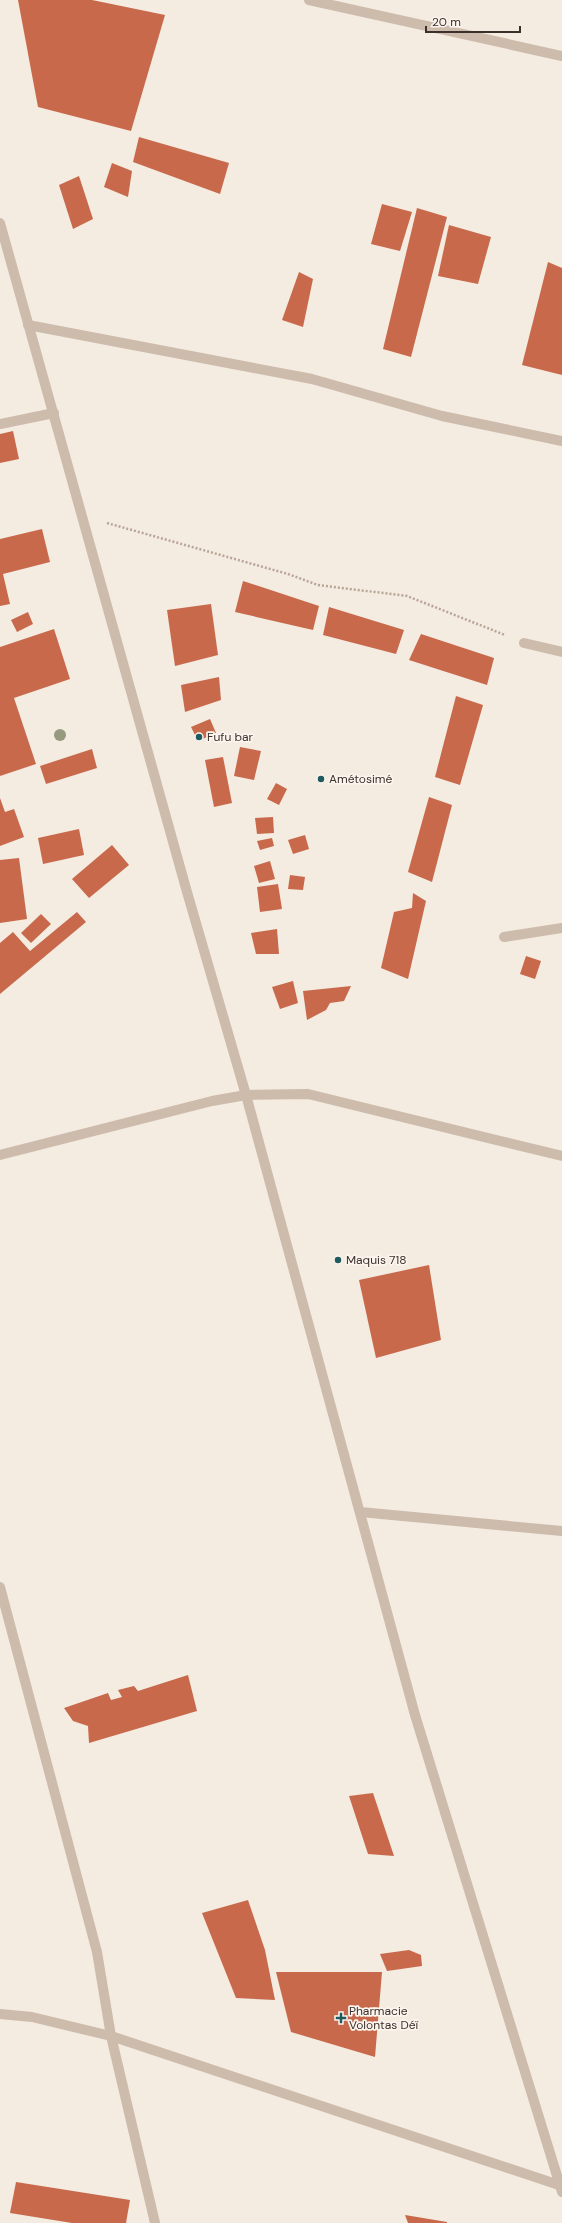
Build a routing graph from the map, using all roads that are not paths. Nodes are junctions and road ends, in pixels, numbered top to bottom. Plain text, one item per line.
1 (309, 0) edge
2 (562, 56) edge
3 (0, 223) edge
4 (28, 325) junction
5 (54, 413) junction
6 (0, 424) edge
7 (562, 441) edge
8 (524, 643) road end
9 (562, 652) edge
10 (562, 928) edge
11 (504, 937) dead end
12 (246, 1095) junction
13 (0, 1155) edge
14 (562, 1156) edge
15 (360, 1512) junction
16 (562, 1531) edge
17 (0, 1587) edge
18 (0, 2014) edge
19 (111, 2036) junction
20 (561, 2187) edge
21 (155, 2223) edge

1 - 2 street
3 - 4 street
4 - 5 street
4 - 7 street
5 - 6 street
5 - 12 street
8 - 9 street
10 - 11 street
12 - 13 street
12 - 14 street
12 - 15 street
15 - 16 street
15 - 20 street
17 - 19 street
18 - 19 street
19 - 20 street
19 - 21 street

